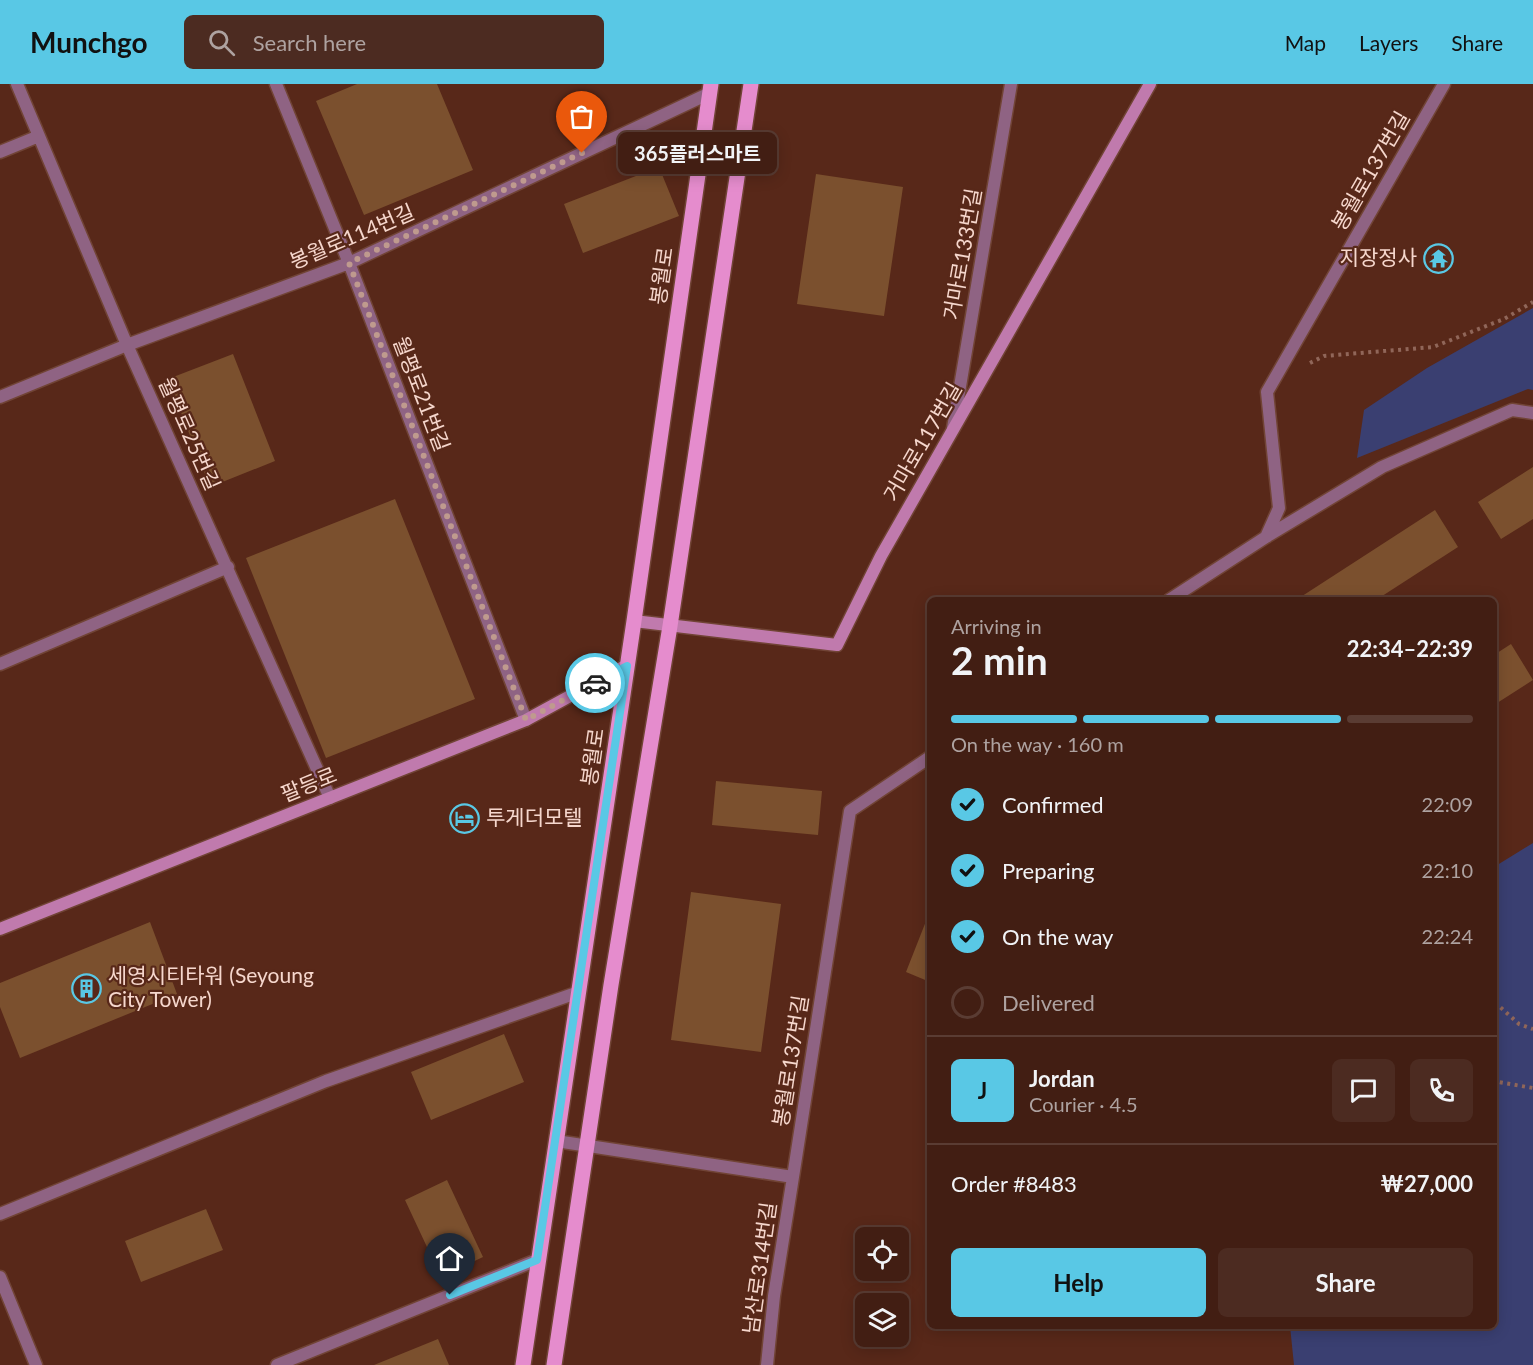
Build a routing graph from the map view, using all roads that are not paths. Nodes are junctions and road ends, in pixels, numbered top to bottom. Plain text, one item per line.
1 (17, 84) edge
2 (276, 84) edge
3 (750, 84) edge
4 (1011, 84) edge
5 (1150, 84) edge
6 (1444, 84) edge
7 (710, 88) edge
8 (39, 136) junction
9 (0, 152) edge
10 (349, 263) junction
11 (127, 345) junction
12 (0, 397) edge
13 (1533, 413) edge
14 (953, 430) junction
15 (1266, 537) junction
16 (228, 567) junction
17 (1174, 597) edge
18 (634, 621) junction
19 (670, 626) junction
20 (0, 664) edge
21 (627, 666) junction
22 (526, 720) junction
23 (927, 759) edge
24 (330, 798) junction
25 (0, 929) edge
26 (579, 992) junction
27 (556, 1141) junction
28 (587, 1144) junction
29 (793, 1177) junction
30 (0, 1214) edge
31 (537, 1260) junction
32 (0, 1276) edge
33 (36, 1365) edge
34 (277, 1365) edge
35 (523, 1365) edge
36 (554, 1365) edge
37 (767, 1365) edge

1 - 8 street, 월평로25번길
2 - 10 street, 월평로21번길
3 - 19 main road
4 - 14 street, 거마로133번길
5 - 14 street, 거마로117번길
6 - 15 street, 봉월로137번길
7 - 10 street, 봉월로114번길
7 - 18 main road, 봉월로
8 - 9 street
8 - 11 street, 월평로25번길
10 - 11 street, 봉월로114번길
10 - 22 street, 월평로21번길
11 - 12 street, 봉월로114번길
11 - 16 street, 월평로25번길
13 - 15 street
14 - 19 street, 거마로117번길
15 - 17 street
16 - 20 street
16 - 24 street, 월평로25번길
18 - 19 street, 거마로117번길
18 - 21 main road, 봉월로
19 - 28 main road
21 - 22 street, 팔등로
21 - 26 main road, 봉월로
22 - 24 street, 팔등로
23 - 29 street, 봉월로137번길
24 - 25 street, 팔등로
26 - 27 main road, 봉월로
26 - 30 street
27 - 28 street
27 - 31 main road, 봉월로
28 - 29 street
28 - 36 main road
29 - 37 street, 남산로314번길
31 - 34 street
31 - 35 main road, 봉월로
32 - 33 street

